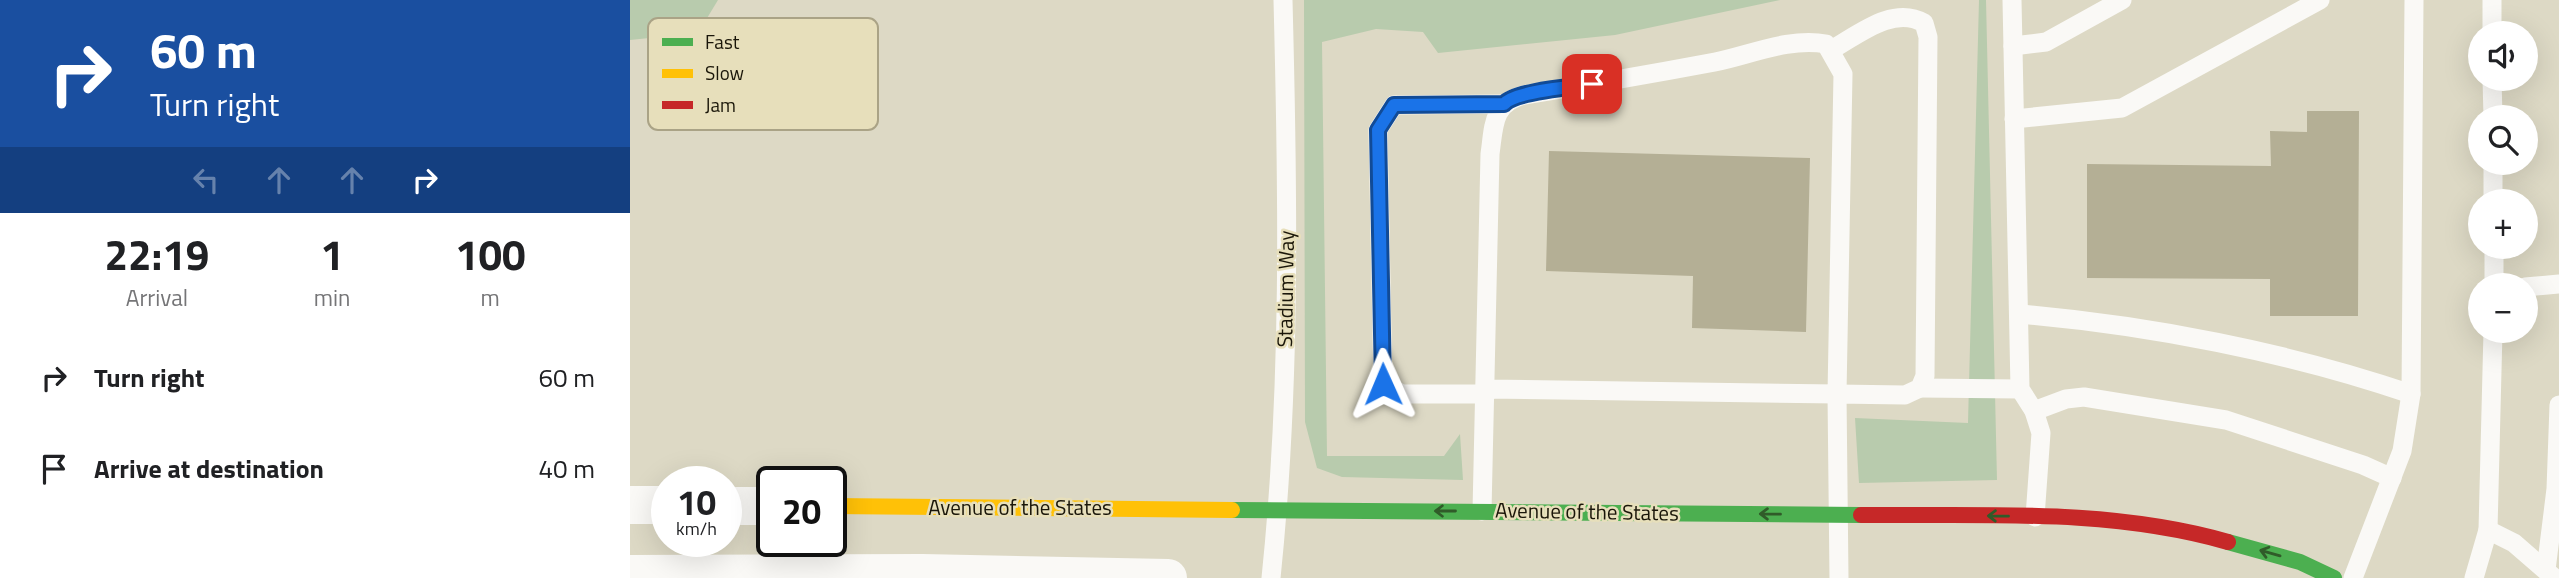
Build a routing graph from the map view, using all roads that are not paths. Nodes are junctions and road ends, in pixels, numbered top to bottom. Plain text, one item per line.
1 (1283, 0) edge
2 (2012, 0) edge
3 (2122, 0) edge
4 (2320, 0) edge
5 (2414, 0) edge
6 (2492, 0) edge
7 (2492, 21) edge
8 (2013, 46) junction
9 (1831, 50) junction
10 (1504, 104) junction
11 (2014, 119) junction
12 (2559, 284) edge
13 (2538, 286) edge
14 (2019, 314) junction
15 (2493, 343) edge
16 (1920, 388) junction
17 (2020, 389) junction
18 (1487, 391) junction
19 (1837, 394) junction
20 (2411, 394) junction
21 (2559, 405) edge
22 (2034, 411) junction
23 (2392, 478) junction
24 (2558, 489) edge
25 (630, 505) edge
26 (651, 505) edge
27 (847, 506) edge
28 (1278, 510) junction
29 (1482, 511) junction
30 (1840, 515) junction
31 (2035, 517) junction
32 (2488, 530) junction
33 (630, 573) edge
34 (2551, 574) edge
35 (882, 575) edge
36 (1168, 578) edge
37 (1271, 578) edge
38 (1839, 578) edge
39 (2334, 578) edge
40 (2353, 578) edge
41 (2474, 578) edge

1 - 28 lane, Stadium Way
2 - 8 lane
3 - 8 lane
4 - 11 lane
5 - 20 lane
6 - 7 lane
8 - 11 lane
9 - 10 lane
9 - 16 lane
9 - 19 lane
10 - 18 lane
10 - 18 lane
11 - 14 lane
12 - 13 lane
14 - 17 lane
14 - 20 lane
15 - 32 lane
16 - 17 lane
16 - 19 lane
17 - 22 lane
18 - 19 lane
18 - 29 lane
19 - 30 lane
20 - 23 lane
21 - 24 lane
22 - 23 lane
22 - 31 lane
23 - 40 lane
24 - 34 lane
25 - 26 street
27 - 28 street, Avenue of the States
29 -> 28 street, Avenue of the States
28 - 37 lane, Stadium Way
30 -> 29 street, Avenue of the States
31 -> 30 street, Avenue of the States
30 - 38 lane
39 -> 31 street, Avenue of the States
32 - 34 lane
32 - 41 lane
33 - 35 street
35 - 36 street

